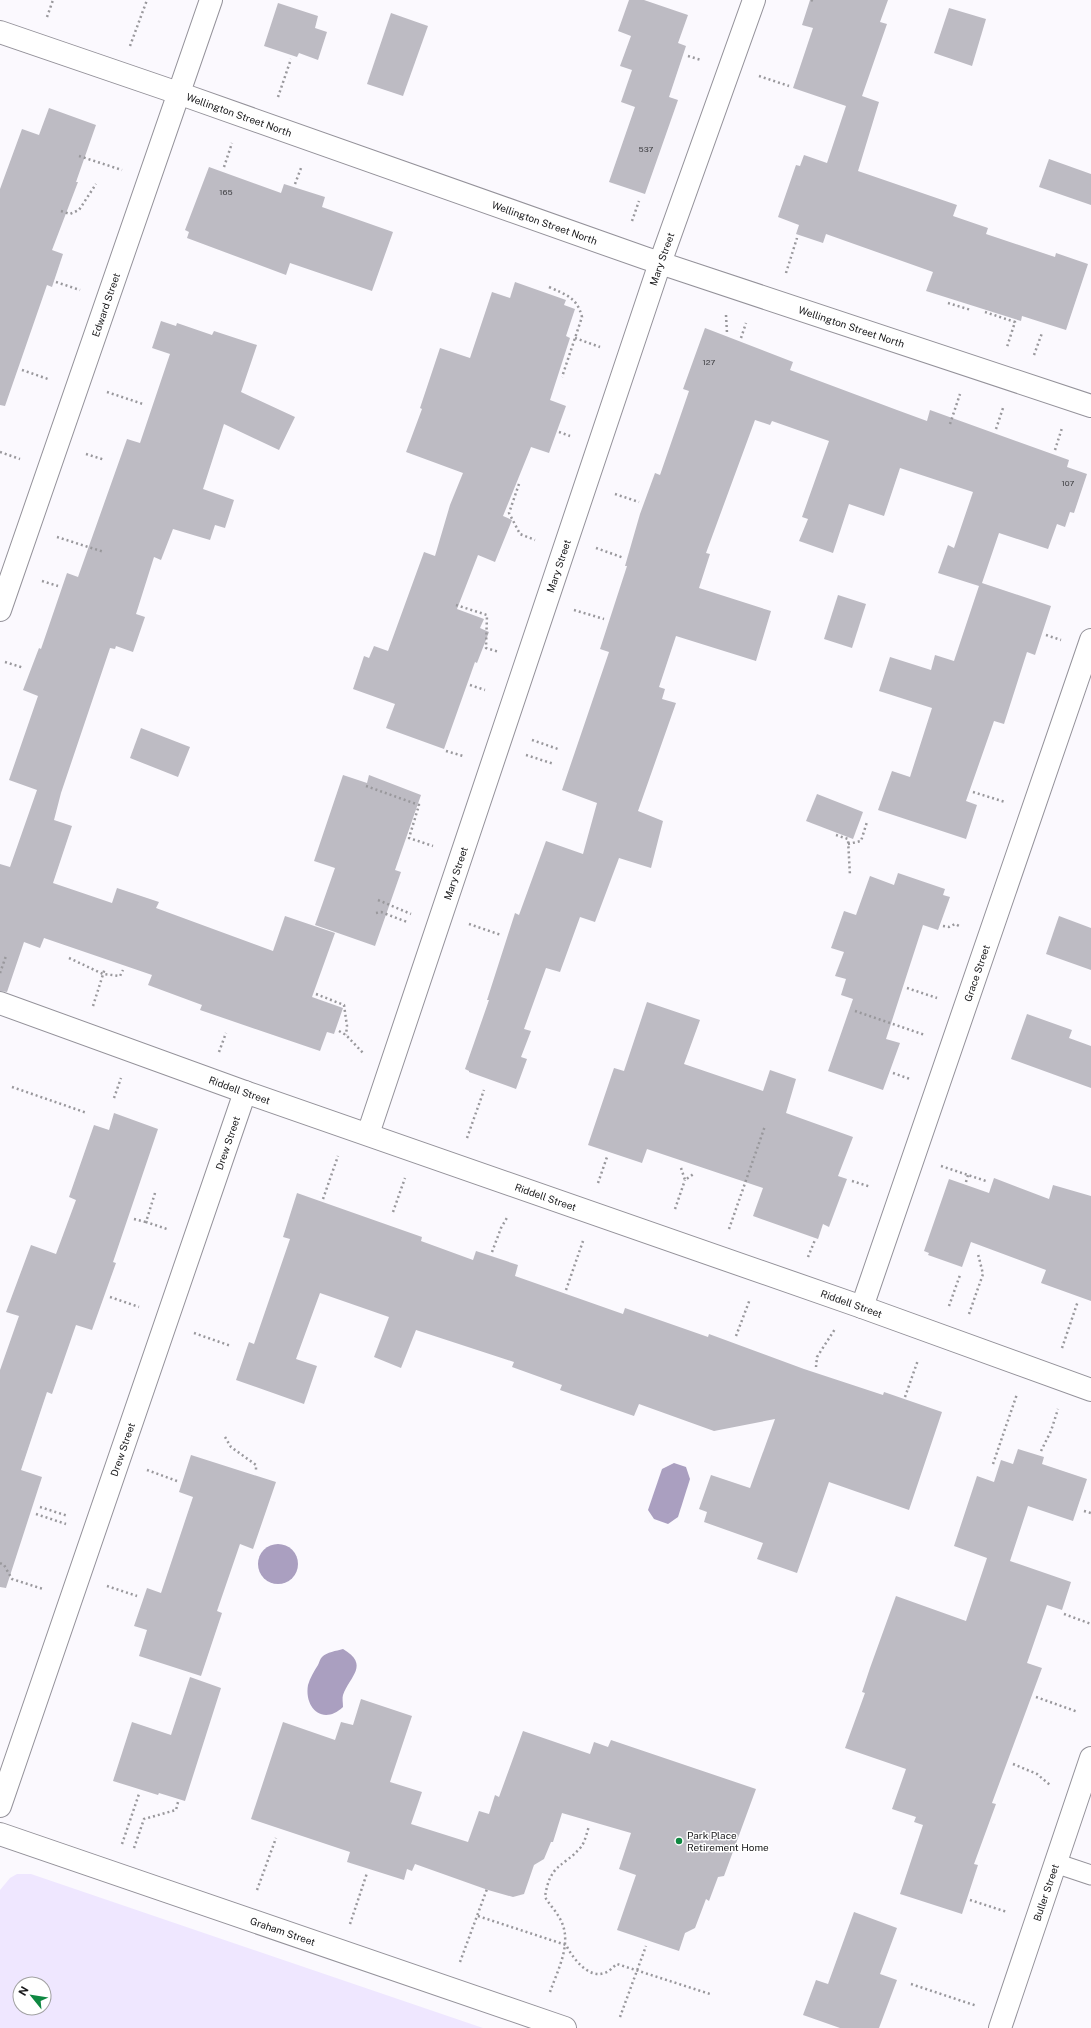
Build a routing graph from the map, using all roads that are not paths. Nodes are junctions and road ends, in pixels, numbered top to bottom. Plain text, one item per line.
1 (211, 0) edge
2 (754, 0) edge
3 (0, 32) edge
4 (178, 93) junction
5 (660, 263) junction
6 (1091, 406) edge
7 (0, 610) edge
8 (1091, 640) edge
9 (0, 1003) edge
10 (245, 1092) junction
11 (368, 1134) junction
12 (862, 1307) junction
13 (1091, 1390) edge
14 (1091, 1758) edge
15 (0, 1806) edge
16 (0, 1834) edge
17 (1055, 1863) junction
18 (1091, 1875) edge
19 (565, 2028) edge
20 (1000, 2028) edge

1 - 4 street, Edward Street
2 - 5 street, Mary Street
3 - 4 street, Wellington Street North
4 - 5 street, Wellington Street North
4 - 7 street, Edward Street
5 - 6 street, Wellington Street North
5 - 11 street, Mary Street
8 - 12 street, Grace Street
9 - 10 street, Riddell Street
10 - 11 street, Riddell Street
10 - 15 street, Drew Street
11 - 12 street, Riddell Street
12 - 13 street, Riddell Street
14 - 17 street, Buller Street
16 - 19 street, Graham Street
17 - 18 lane
17 - 20 street, Buller Street

